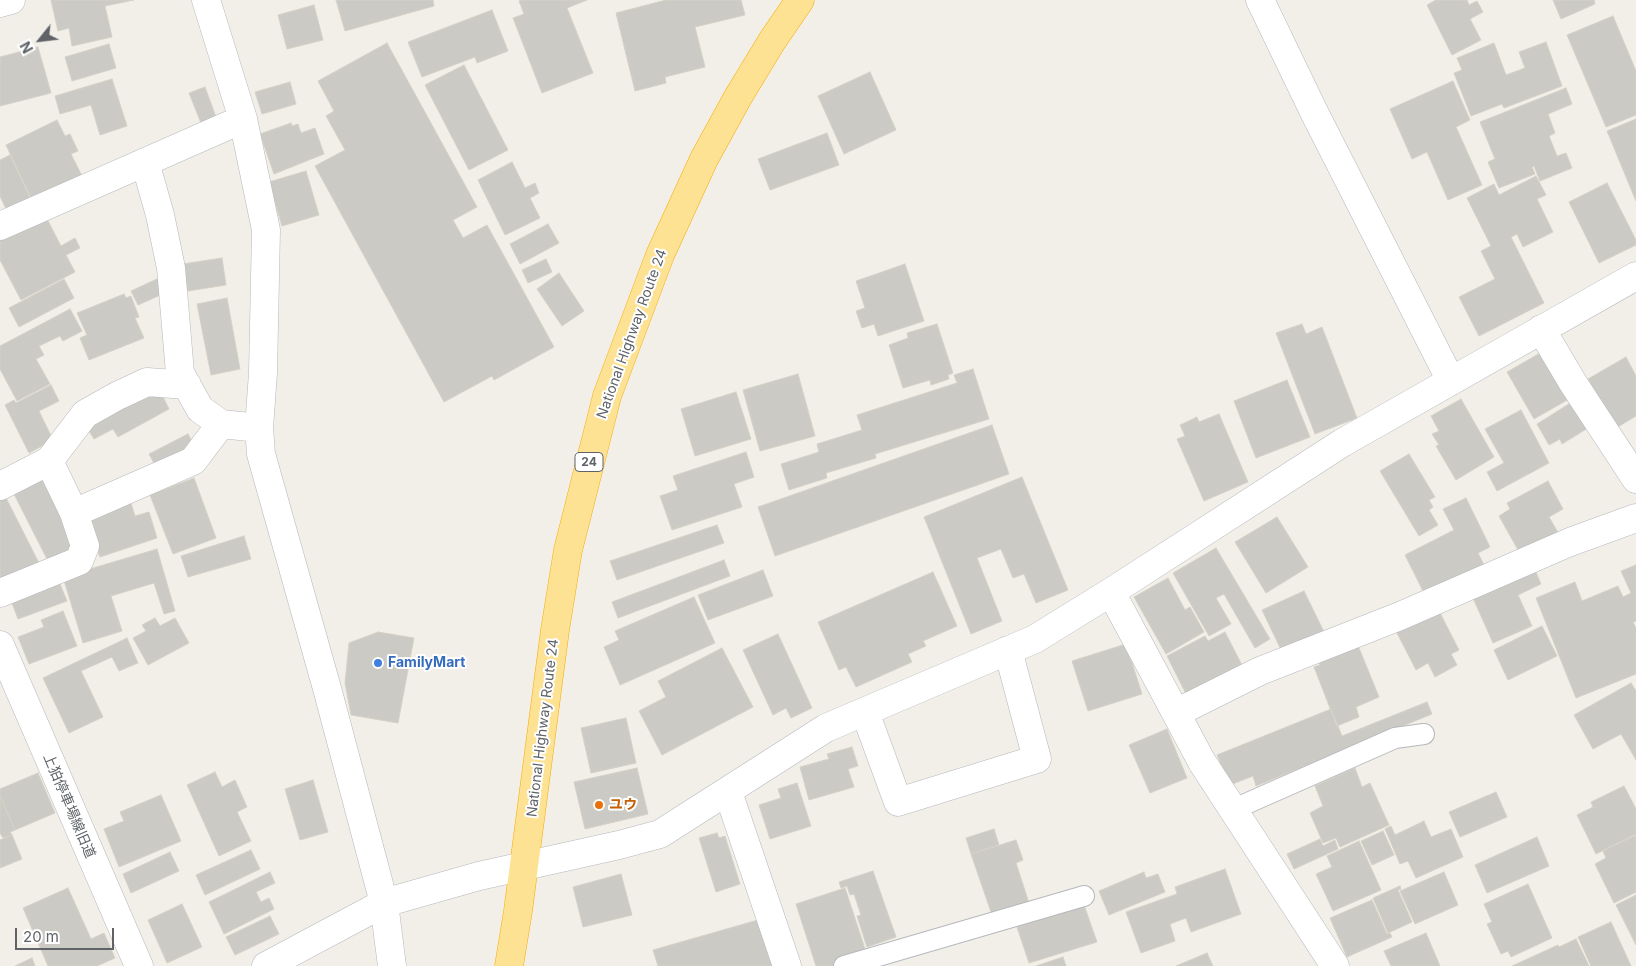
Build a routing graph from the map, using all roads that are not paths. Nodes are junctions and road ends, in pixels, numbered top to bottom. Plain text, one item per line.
1 (11, 0) edge
2 (206, 0) edge
3 (800, 0) edge
4 (1260, 0) edge
5 (0, 3) edge
6 (243, 119) junction
7 (144, 162) junction
8 (0, 226) edge
9 (1636, 276) edge
10 (1541, 329) junction
11 (1451, 381) junction
12 (187, 385) junction
13 (221, 424) junction
14 (259, 428) junction
15 (49, 461) junction
16 (1636, 479) edge
17 (0, 486) edge
18 (74, 513) junction
19 (1636, 518) edge
20 (1111, 592) junction
21 (0, 593) edge
22 (0, 645) edge
23 (1008, 650) junction
24 (865, 712) junction
25 (1176, 713) junction
26 (1424, 734) dead end
27 (728, 792) junction
28 (1232, 810) junction
29 (524, 866) junction
30 (1084, 896) dead end
31 (384, 903) junction
32 (139, 966) edge
33 (266, 966) edge
34 (392, 966) edge
35 (509, 966) edge
36 (787, 966) edge
37 (844, 966) edge
38 (1336, 966) edge

1 - 5 street
2 - 6 street
3 - 29 highway, National Highway Route 24 / 24
4 - 11 street
6 - 7 street
6 - 14 street
7 - 8 street
7 - 12 street
9 - 10 street
10 - 11 street
10 - 16 street
11 - 20 street
12 - 13 street
12 - 15 street
13 - 14 street
13 - 18 street
14 - 31 street
15 - 17 street
15 - 18 street
18 - 21 street
19 - 25 street
20 - 23 street
20 - 25 street
22 - 32 street, 上狛停車場線旧道
23 - 24 street
23 - 24 street
24 - 27 street
25 - 28 street
26 - 28 lane
27 - 29 street
27 - 36 street
28 - 38 street
29 - 31 street
29 - 35 highway, National Highway Route 24 / 24
30 - 37 lane
31 - 33 street
31 - 34 street

